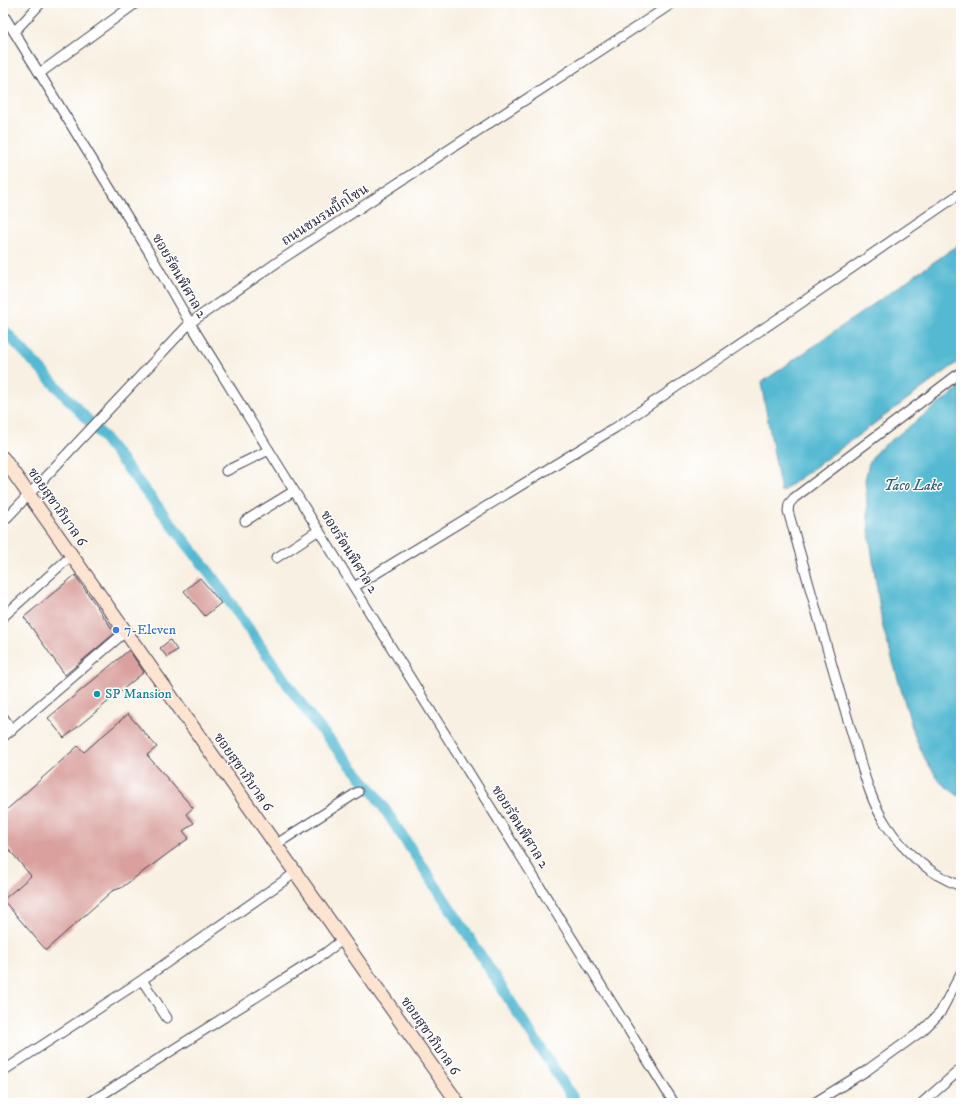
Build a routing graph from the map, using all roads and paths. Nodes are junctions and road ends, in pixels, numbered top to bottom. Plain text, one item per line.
1 (41, 3) edge
2 (136, 3) edge
3 (673, 3) edge
4 (3, 14) edge
5 (14, 32) junction
6 (40, 73) junction
7 (961, 193) edge
8 (190, 323) junction
9 (961, 372) edge
10 (269, 450) junction
11 (3, 458) edge
12 (226, 471) dead end
13 (294, 491) junction
14 (28, 494) junction
15 (245, 521) dead end
16 (3, 522) edge
17 (319, 530) junction
18 (72, 556) junction
19 (276, 558) dead end
20 (354, 586) junction
21 (3, 618) edge
22 (125, 632) junction
23 (3, 718) edge
24 (12, 730) junction
25 (3, 737) edge
26 (358, 792) dead end
27 (275, 845) junction
28 (295, 873) junction
29 (961, 886) edge
30 (342, 940) junction
31 (961, 973) edge
32 (142, 980) junction
33 (167, 1018) dead end
34 (961, 1068) edge
35 (3, 1071) edge
36 (89, 1103) edge
37 (458, 1103) edge
38 (674, 1103) edge
39 (814, 1103) edge
40 (922, 1103) edge

1 - 5 street
2 - 6 street
3 - 8 street, ถนนชมรมบิ๊กโซน
4 - 5 street, ซอยรัตนพิศาล 2
5 - 6 street, ซอยรัตนพิศาล 2
6 - 8 street, ซอยรัตนพิศาล 2
7 - 20 street
8 - 10 street, ซอยรัตนพิศาล 2
8 - 14 street, ถนนชมรมบิ๊กโซน
9 - 29 street
10 - 12 street
10 - 13 street, ซอยรัตนพิศาล 2
11 - 14 street, ซอยสุขาภิบาล 6
13 - 15 street
13 - 17 street, ซอยรัตนพิศาล 2
14 - 16 street, ถนนชมรมบิ๊กโซน
14 - 18 street, ซอยสุขาภิบาล 6
17 - 19 street
17 - 20 street, ซอยรัตนพิศาล 2
18 - 21 street
18 - 22 street, ซอยสุขาภิบาล 6
20 - 38 street, ซอยรัตนพิศาล 2
22 - 24 street
22 - 27 street, ซอยสุขาภิบาล 6
23 - 24 street
24 - 25 street
26 - 27 street
27 - 28 street, ซอยสุขาภิบาล 6
28 - 30 street, ซอยสุขาภิบาล 6
28 - 32 street
30 - 36 street
30 - 37 street, ซอยสุขาภิบาล 6
31 - 39 street
32 - 33 street
32 - 35 street
34 - 40 street

